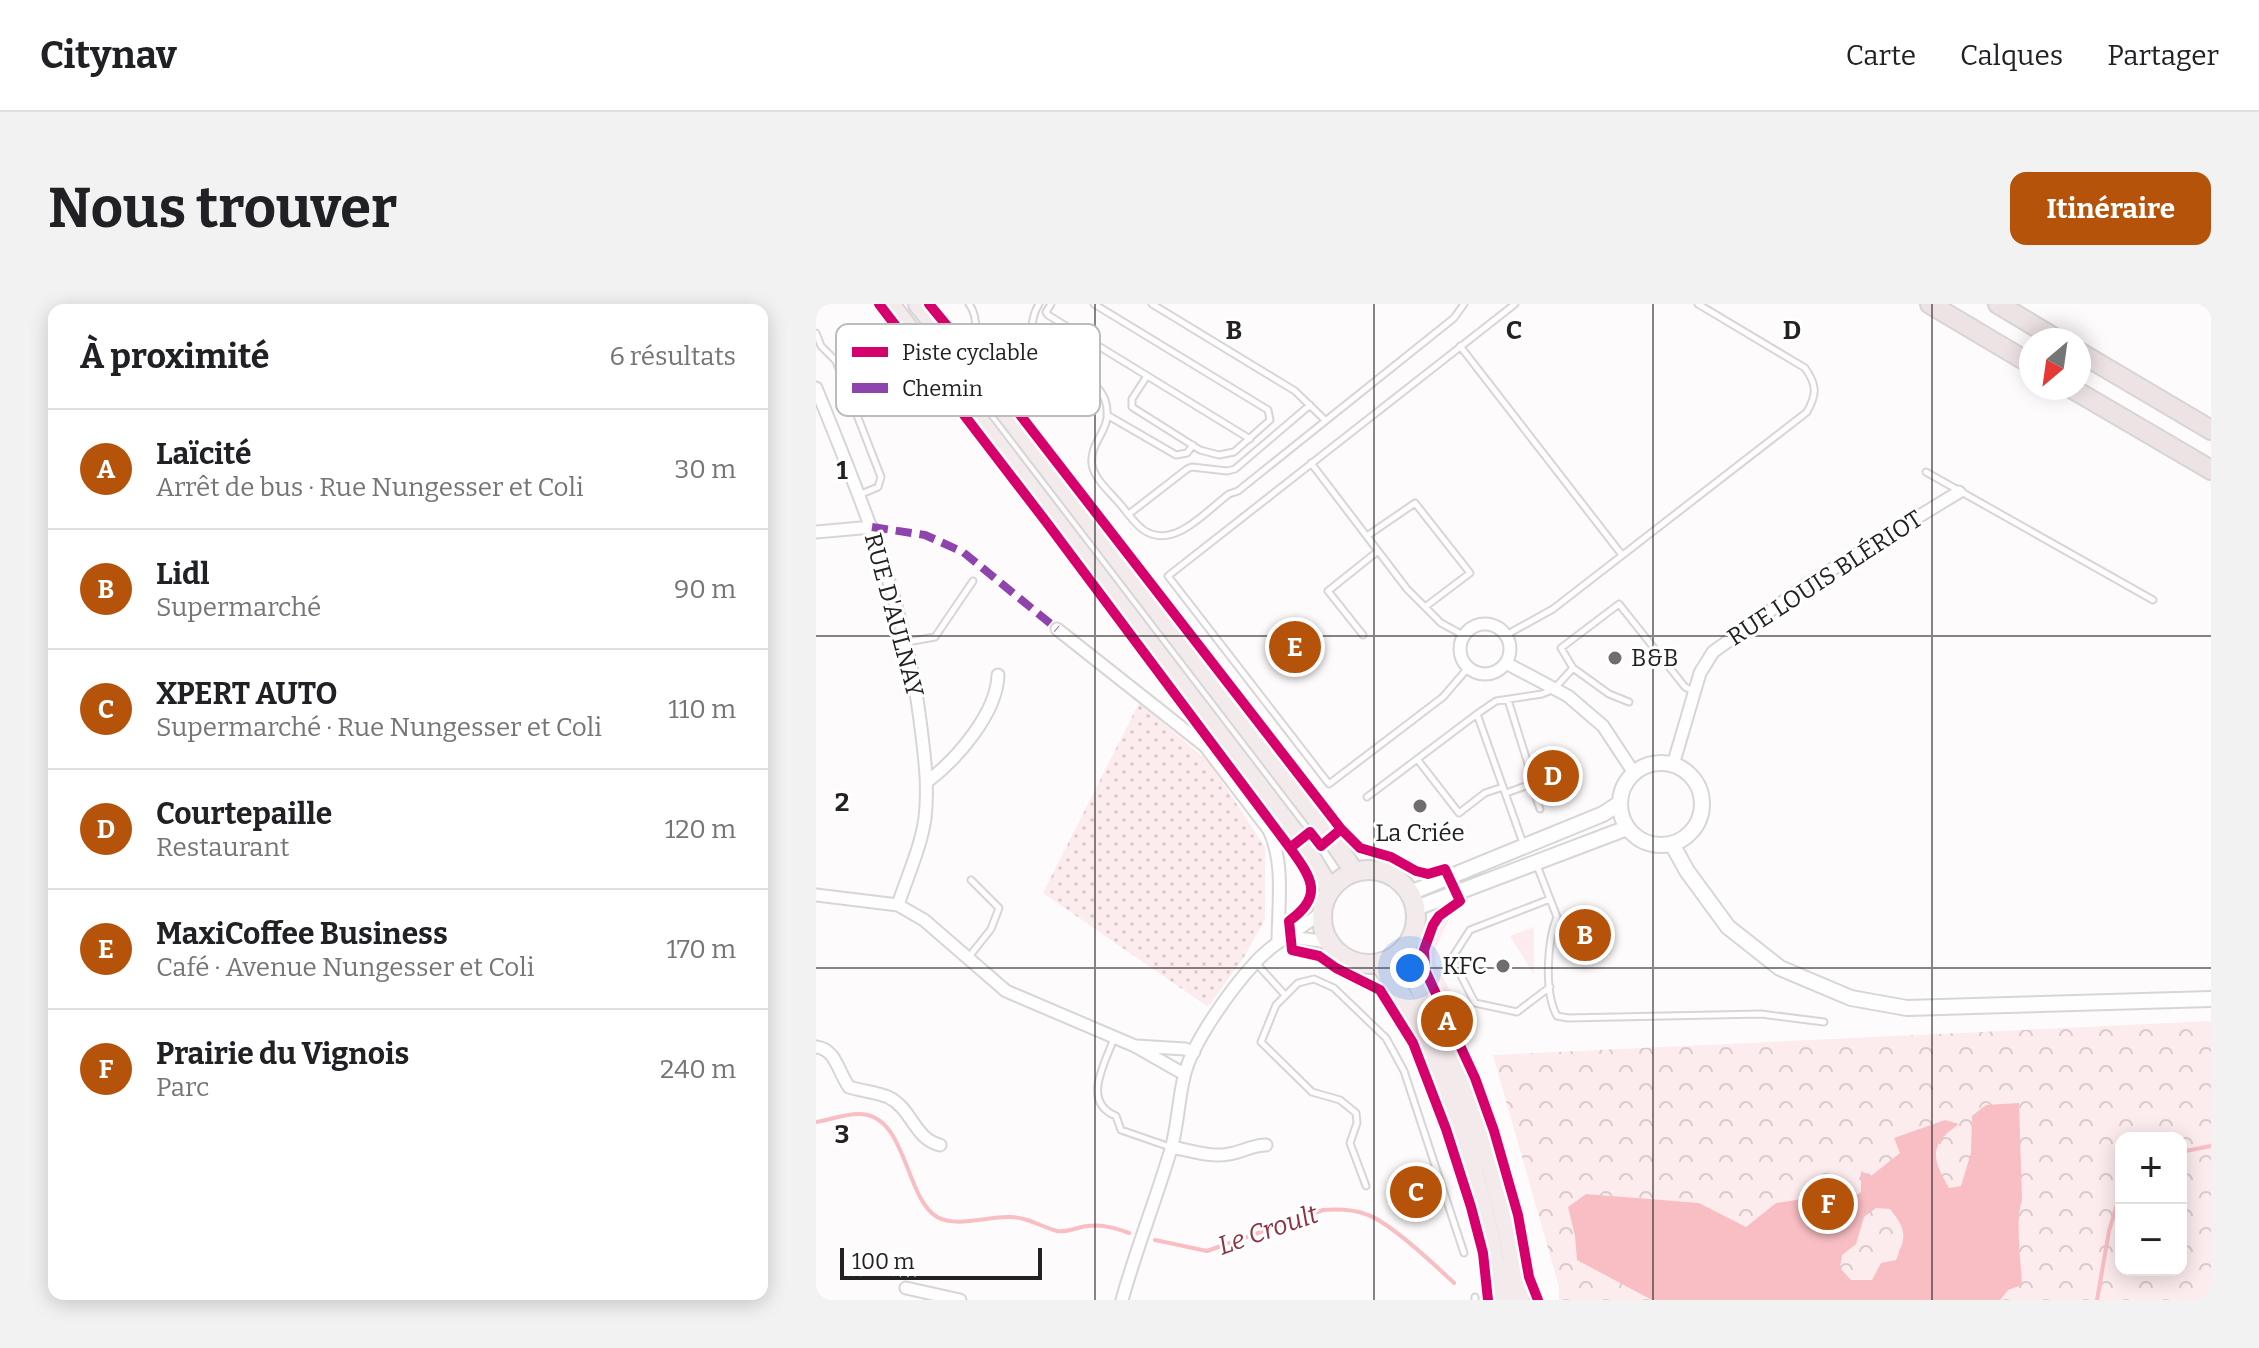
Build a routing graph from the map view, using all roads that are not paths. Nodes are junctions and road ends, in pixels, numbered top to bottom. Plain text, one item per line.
1 (890, 304) edge
2 (918, 304) edge
3 (969, 304) edge
4 (1039, 304) edge
5 (1051, 304) edge
6 (1094, 304) edge
7 (1152, 304) edge
8 (1464, 304) edge
9 (1515, 304) edge
10 (1698, 304) edge
11 (1930, 304) edge
12 (1998, 304) edge
13 (905, 324) edge
14 (934, 324) edge
15 (974, 324) edge
16 (1030, 324) edge
17 (1063, 324) edge
18 (2038, 328) edge
19 (816, 333) edge
20 (1460, 346) junction
21 (1100, 347) edge
22 (2019, 357) edge
23 (2091, 359) edge
24 (836, 361) edge
25 (1147, 376) junction
26 (816, 388) edge
27 (1100, 391) edge
28 (2091, 400) edge
29 (1310, 405) junction
30 (1107, 415) junction
31 (857, 416) edge
32 (977, 416) edge
33 (1002, 416) edge
34 (1008, 416) edge
35 (1325, 420) junction
36 (986, 428) junction
37 (2211, 430) edge
38 (1250, 439) junction
39 (1193, 445) junction
40 (1311, 463) junction
41 (2211, 470) edge
42 (1926, 472) dead end
43 (1959, 492) junction
44 (859, 495) junction
45 (1129, 514) junction
46 (872, 527) junction
47 (816, 532) edge
48 (1367, 536) junction
49 (1378, 551) junction
50 (1622, 555) junction
51 (973, 581) dead end
52 (2153, 600) dead end
53 (1425, 607) junction
54 (1057, 629) dead end
55 (1363, 635) dead end
56 (1463, 635) junction
57 (1506, 635) junction
58 (906, 642) junction
59 (1506, 663) junction
60 (1468, 668) junction
61 (1573, 668) junction
62 (998, 675) dead end
63 (1554, 689) junction
64 (1694, 691) junction
65 (1508, 700) junction
66 (1629, 702) dead end
67 (1477, 714) junction
68 (1417, 759) junction
69 (1673, 765) junction
70 (1634, 773) junction
71 (928, 781) junction
72 (1531, 784) junction
73 (1504, 790) junction
74 (1367, 797) dead end
75 (1620, 803) junction
76 (1540, 809) dead end
77 (1627, 828) junction
78 (1672, 844) junction
79 (1524, 846) junction
80 (1536, 862) junction
81 (1354, 871) junction
82 (971, 880) dead end
83 (1330, 889) junction
84 (816, 895) edge
85 (1550, 899) junction
86 (1413, 900) junction
87 (898, 905) junction
88 (1322, 912) junction
89 (1290, 937) junction
90 (1278, 942) junction
91 (1329, 942) junction
92 (1405, 948) junction
93 (967, 959) junction
94 (1256, 962) junction
95 (1379, 963) junction
96 (1550, 987) junction
97 (1285, 995) junction
98 (2211, 999) edge
99 (1824, 1022) dead end
100 (1114, 1038) junction
101 (1135, 1046) junction
102 (816, 1047) edge
103 (1194, 1052) junction
104 (1184, 1074) junction
105 (940, 1145) dead end
106 (1266, 1145) dead end
107 (1171, 1147) junction
108 (1366, 1186) dead end
109 (1464, 1253) dead end
110 (906, 1288) dead end
111 (960, 1300) edge
112 (1122, 1300) edge
113 (1502, 1300) edge
114 (1520, 1300) edge

1 - 13 main road
2 - 14 main road
3 - 15 lane
4 - 16 lane
5 - 17 lane
6 - 38 lane
7 - 29 lane
8 - 35 lane
9 - 20 lane
10 - 50 lane
11 - 22 highway
12 - 18 highway
19 - 24 lane
20 - 40 lane
20 - 50 lane
21 - 25 lane
23 - 37 highway
25 - 38 lane
25 - 39 lane
26 - 44 street, RUE D'AULNAY
27 - 30 lane
28 - 41 highway
29 - 35 lane
29 - 45 lane
30 - 39 lane
30 - 45 lane
31 - 44 lane
32 - 36 main road
33 - 36 main road
34 - 81 main road
35 - 45 lane
36 - 83 main road
38 - 39 lane
40 - 48 lane
40 - 60 lane
42 - 43 lane
43 - 52 lane
43 - 64 street, RUE LOUIS BLÉRIOT
44 - 46 street, RUE D'AULNAY
46 - 47 street
46 - 58 street, RUE D'AULNAY
48 - 49 lane
48 - 53 lane
49 - 53 lane
49 - 55 lane
50 - 57 lane
51 - 58 lane
53 - 56 lane
54 - 90 street
56 - 57 street
56 - 60 street
57 - 59 street
58 - 71 street, RUE D'AULNAY
59 - 60 street
59 - 63 street
61 - 63 lane
61 - 64 lane
61 - 66 lane
62 - 71 street
63 - 65 lane
63 - 70 street
64 - 69 street, RUE LOUIS BLÉRIOT
65 - 67 lane
65 - 72 lane
67 - 68 lane
67 - 73 lane
68 - 73 lane
68 - 74 lane
69 - 70 street
69 - 78 street
70 - 75 street
71 - 87 street, RUE D'AULNAY
72 - 73 lane
72 - 76 lane
73 - 79 lane
75 - 77 street
75 - 79 street
77 - 78 street
77 - 80 street
78 - 98 street
79 - 86 street
80 - 85 lane
80 - 86 street
81 - 83 main road
81 - 86 main road
82 - 93 lane
83 - 88 main road
84 - 87 street
85 - 96 lane
85 - 96 lane
86 - 92 main road
87 - 93 street
88 - 89 street
88 - 91 main road
89 - 90 street
89 - 91 street
90 - 94 street
91 - 95 main road
92 - 95 main road
92 - 114 main road
93 - 100 street
94 - 97 lane
94 - 103 street
95 - 113 main road
96 - 99 lane
97 - 108 lane
97 - 109 lane
100 - 101 street
100 - 107 lane
101 - 103 street
101 - 104 street
102 - 105 street
103 - 104 street
104 - 107 street
106 - 107 street
107 - 112 street
110 - 111 street

